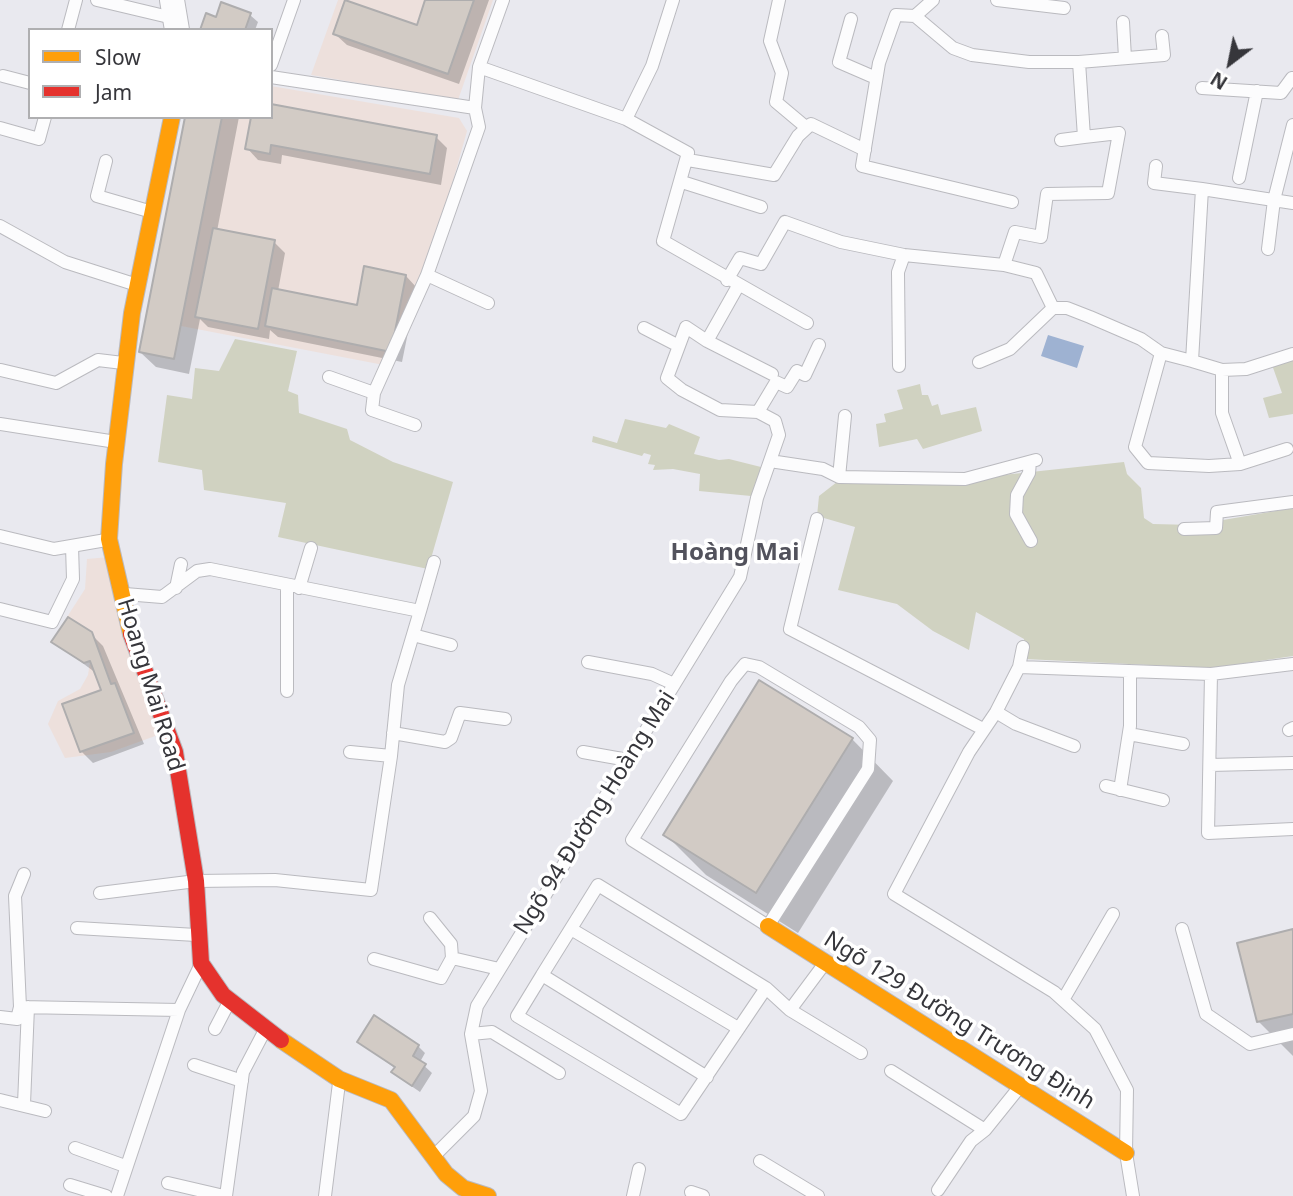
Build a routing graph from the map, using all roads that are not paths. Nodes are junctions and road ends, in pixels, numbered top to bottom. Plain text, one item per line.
1 (76, 0) edge
2 (97, 0) edge
3 (294, 0) edge
4 (503, 0) edge
5 (673, 0) edge
6 (779, 0) edge
7 (933, 0) edge
8 (997, 0) edge
9 (1064, 9) dead end
10 (174, 16) edge
11 (915, 16) junction
12 (850, 19) dead end
13 (1124, 22) dead end
14 (69, 28) edge
15 (1163, 36) dead end
16 (1125, 58) junction
17 (273, 59) edge
18 (1079, 62) junction
19 (479, 67) junction
20 (1293, 72) edge
21 (3, 76) dead end
22 (273, 77) edge
23 (876, 78) junction
24 (1293, 79) edge
25 (28, 82) edge
26 (1202, 88) dead end
27 (1257, 91) junction
28 (475, 108) junction
29 (44, 119) edge
30 (172, 119) edge
31 (626, 119) junction
32 (1293, 125) edge
33 (0, 128) edge
34 (807, 128) junction
35 (1084, 137) junction
36 (1061, 140) dead end
37 (865, 150) junction
38 (688, 160) junction
39 (106, 161) dead end
40 (1156, 166) dead end
41 (1239, 177) dead end
42 (682, 182) junction
43 (1202, 189) junction
44 (1274, 200) junction
45 (1012, 202) dead end
46 (1293, 203) edge
47 (761, 207) dead end
48 (152, 212) junction
49 (0, 226) edge
50 (1268, 249) dead end
51 (904, 256) junction
52 (1004, 265) junction
53 (427, 275) junction
54 (733, 283) junction
55 (137, 285) junction
56 (488, 303) dead end
57 (1054, 308) junction
58 (807, 323) dead end
59 (644, 328) dead end
60 (707, 341) junction
61 (677, 345) junction
62 (819, 345) dead end
63 (1161, 353) junction
64 (1293, 354) edge
65 (1192, 361) junction
66 (979, 362) dead end
67 (127, 364) junction
68 (899, 366) dead end
69 (1, 370) edge
70 (1222, 370) junction
71 (772, 374) dead end
72 (329, 377) dead end
73 (374, 393) junction
74 (758, 412) junction
75 (845, 415) dead end
76 (0, 425) edge
77 (415, 425) dead end
78 (116, 442) junction
79 (1287, 449) dead end
80 (770, 461) junction
81 (1240, 464) junction
82 (839, 477) junction
83 (1293, 502) edge
84 (817, 519) dead end
85 (1184, 529) dead end
86 (0, 536) edge
87 (109, 539) junction
88 (1031, 541) dead end
89 (72, 546) junction
90 (311, 548) dead end
91 (434, 562) dead end
92 (181, 564) dead end
93 (293, 587) junction
94 (176, 588) junction
95 (121, 594) junction
96 (0, 609) edge
97 (420, 611) junction
98 (412, 635) junction
99 (451, 645) dead end
100 (1023, 647) dead end
101 (588, 662) dead end
102 (1293, 664) edge
103 (1018, 667) junction
104 (1130, 672) junction
105 (1211, 674) junction
106 (674, 684) junction
107 (287, 691) dead end
108 (996, 712) junction
109 (505, 719) dead end
110 (983, 729) junction
111 (393, 733) junction
112 (1129, 734) junction
113 (1183, 744) dead end
114 (1074, 746) dead end
115 (350, 752) dead end
116 (583, 752) dead end
117 (391, 756) junction
118 (628, 760) junction
119 (1293, 763) edge
120 (1210, 765) junction
121 (1106, 786) dead end
122 (1120, 790) junction
123 (1163, 800) dead end
124 (1293, 829) edge
125 (24, 874) dead end
126 (196, 881) junction
127 (100, 893) dead end
128 (1113, 914) dead end
129 (430, 918) dead end
130 (768, 926) junction
131 (77, 928) dead end
132 (571, 929) junction
133 (1182, 929) dead end
134 (199, 936) junction
135 (452, 958) junction
136 (374, 959) dead end
137 (201, 963) junction
138 (825, 963) junction
139 (499, 969) junction
140 (542, 975) junction
141 (766, 988) junction
142 (230, 1000) junction
143 (1063, 1000) junction
144 (24, 1007) junction
145 (179, 1010) junction
146 (790, 1010) junction
147 (0, 1017) edge
148 (738, 1028) junction
149 (215, 1029) dead end
150 (265, 1030) junction
151 (471, 1034) junction
152 (1293, 1034) edge
153 (861, 1053) dead end
154 (194, 1065) dead end
155 (891, 1071) dead end
156 (559, 1073) dead end
157 (707, 1077) junction
158 (339, 1079) junction
159 (242, 1081) junction
160 (1020, 1086) junction
161 (0, 1100) edge
162 (24, 1104) junction
163 (46, 1111) dead end
164 (985, 1130) junction
165 (75, 1148) dead end
166 (1126, 1153) junction
167 (433, 1157) junction
168 (760, 1161) dead end
169 (125, 1166) junction
170 (639, 1169) dead end
171 (168, 1183) dead end
172 (70, 1185) dead end
173 (938, 1190) dead end
174 (462, 1192) edge
175 (106, 1196) edge
176 (117, 1196) edge
177 (225, 1196) edge
178 (325, 1196) edge
179 (488, 1196) edge
180 (633, 1196) edge
181 (818, 1196) edge
182 (1133, 1196) edge

1 - 14 lane
2 - 10 lane
3 - 17 lane
4 - 19 lane
5 - 31 lane
6 - 34 lane
7 - 11 lane
8 - 9 lane
11 - 18 lane
11 - 23 lane
12 - 23 lane
13 - 16 lane
15 - 16 lane
16 - 18 lane
18 - 35 lane
19 - 28 lane
19 - 31 lane
20 - 24 lane
21 - 25 lane
22 - 28 lane
23 - 37 lane
24 - 27 lane
26 - 27 lane
27 - 41 lane
28 - 53 lane
29 - 33 lane
30 - 48 street, Hoang Mai Road
31 - 38 lane
32 - 44 lane
34 - 37 lane
34 - 38 lane
35 - 36 lane
35 - 52 lane
37 - 45 lane
38 - 42 lane
39 - 48 lane
40 - 43 lane
42 - 47 lane
42 - 54 lane
43 - 44 lane
43 - 65 lane
44 - 46 lane
44 - 50 lane
48 - 55 street, Hoang Mai Road
49 - 55 lane
51 - 52 lane
51 - 54 lane
51 - 68 lane
52 - 57 lane
53 - 56 lane
53 - 73 lane
54 - 58 lane
54 - 60 lane
55 - 67 street, Hoang Mai Road
57 - 63 lane
57 - 66 lane
59 - 61 lane
60 - 61 lane
60 - 71 lane
61 - 74 lane
62 - 74 lane
63 - 65 lane
63 - 81 lane
64 - 70 lane
65 - 70 lane
67 - 69 lane
67 - 78 street, Hoang Mai Road
70 - 81 lane
72 - 73 lane
73 - 77 lane
74 - 80 lane, Ngõ 94 Đường Hoàng Mai
75 - 82 lane
76 - 78 lane
78 - 87 street, Hoang Mai Road
79 - 81 lane
80 - 82 lane
80 - 106 lane, Ngõ 94 Đường Hoàng Mai
82 - 88 lane
83 - 85 lane
84 - 110 lane
86 - 89 lane
87 - 89 lane
87 - 95 street, Hoang Mai Road
89 - 96 lane
90 - 93 lane
91 - 97 lane
92 - 94 lane
93 - 94 lane
93 - 97 lane
93 - 107 lane
94 - 95 lane
95 - 126 street, Hoang Mai Road
97 - 98 lane
98 - 99 lane
98 - 111 lane
100 - 103 lane, Ngõ 129 Đường Trương Định
101 - 106 lane
102 - 105 lane
103 - 104 lane
103 - 108 lane, Ngõ 129 Đường Trương Định
104 - 105 lane
104 - 112 lane
105 - 120 lane
106 - 118 lane, Ngõ 94 Đường Hoàng Mai
108 - 110 lane, Ngõ 129 Đường Trương Định
108 - 114 lane
109 - 111 lane
110 - 143 lane, Ngõ 129 Đường Trương Định
111 - 117 lane
112 - 113 lane
112 - 122 lane
115 - 117 lane
116 - 118 lane
117 - 126 lane
118 - 139 lane, Ngõ 94 Đường Hoàng Mai
119 - 120 lane
120 - 124 lane
121 - 122 lane
122 - 123 lane
125 - 144 lane
126 - 127 lane
126 - 134 street, Hoang Mai Road
128 - 143 lane
129 - 135 lane
130 - 130 lane
130 - 138 street, Ngõ 129 Đường Trương Định
131 - 134 lane
132 - 140 lane
132 - 141 lane
132 - 148 lane
133 - 152 lane
134 - 137 street, Hoang Mai Road
135 - 136 lane
135 - 139 lane
137 - 142 street
137 - 145 lane
138 - 146 lane
138 - 160 street, Ngõ 129 Đường Trương Định
139 - 151 lane, Ngõ 94 Đường Hoàng Mai
140 - 157 lane
140 - 157 lane
141 - 146 lane
141 - 148 lane
142 - 149 lane
142 - 150 street
143 - 166 lane, Ngõ 129 Đường Trương Định
144 - 145 lane
144 - 147 lane
144 - 162 lane
145 - 169 lane
146 - 153 lane
148 - 157 lane
150 - 158 street
150 - 159 lane
151 - 156 lane
151 - 167 lane, Ngõ 94 Đường Hoàng Mai
154 - 159 lane
155 - 164 lane
158 - 167 street
158 - 178 lane
159 - 177 lane
160 - 164 lane
160 - 166 street, Ngõ 129 Đường Trương Định
161 - 162 lane
162 - 163 lane
164 - 173 lane
165 - 169 lane
166 - 182 lane, Ngõ 129 Đường Trương Định
167 - 174 street
168 - 181 lane
169 - 176 lane
170 - 180 lane
171 - 177 lane
172 - 175 lane
174 - 179 street

